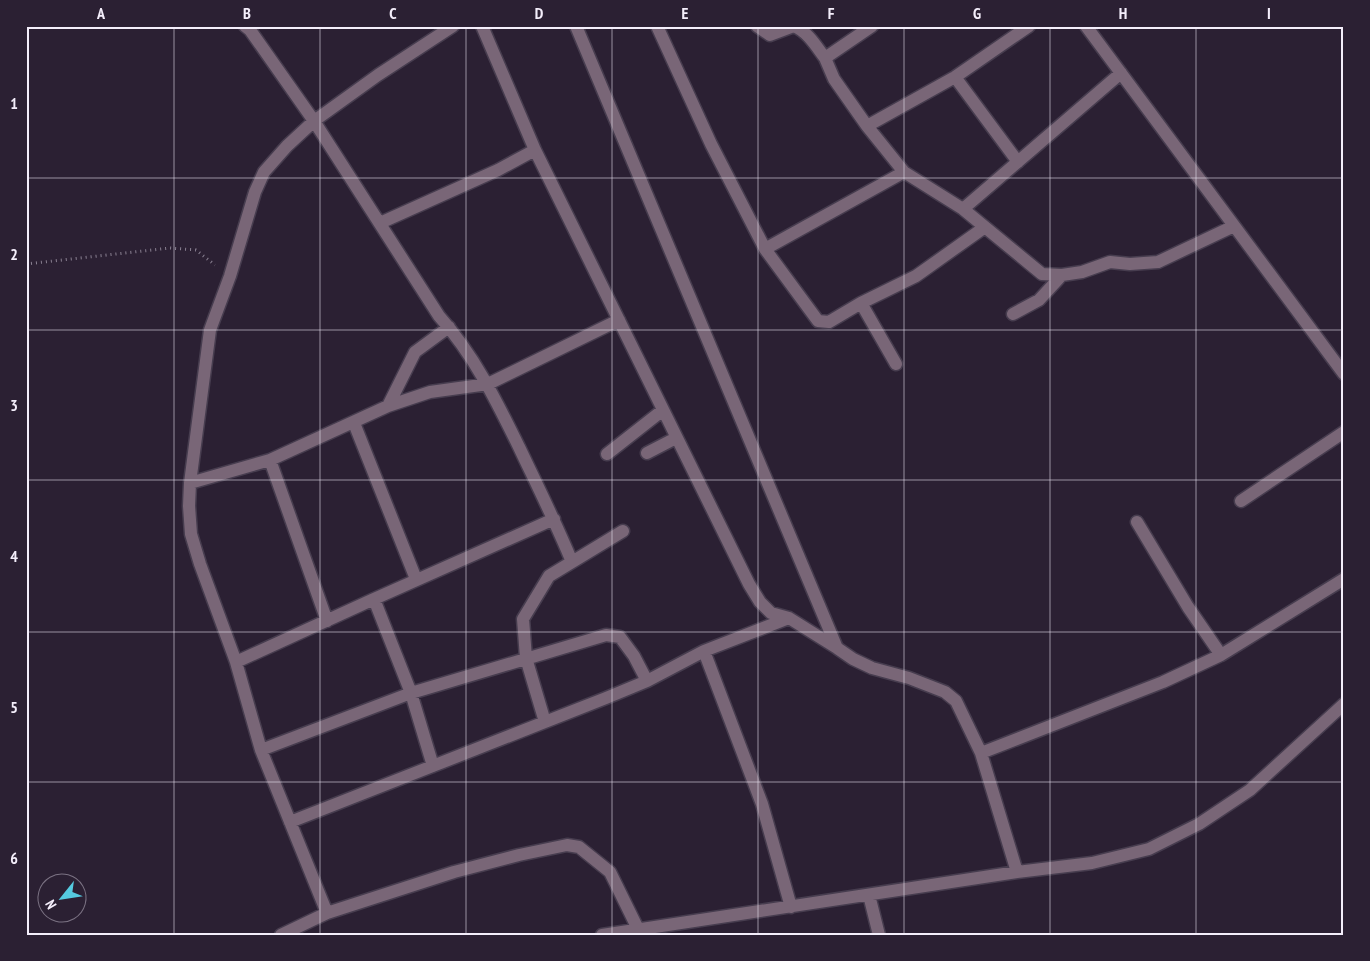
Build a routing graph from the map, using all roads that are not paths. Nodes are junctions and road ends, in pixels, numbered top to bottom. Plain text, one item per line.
1 (245, 26) edge
2 (453, 26) edge
3 (482, 26) edge
4 (576, 26) edge
5 (657, 26) edge
6 (757, 26) edge
7 (872, 26) edge
8 (1029, 26) edge
9 (1086, 26) edge
10 (825, 58) junction
11 (1121, 73) junction
12 (955, 77) junction
13 (314, 121) junction
14 (867, 126) junction
15 (535, 150) junction
16 (1018, 162) junction
17 (904, 172) junction
18 (964, 209) junction
19 (380, 223) junction
20 (1234, 226) junction
21 (986, 227) junction
22 (765, 250) junction
23 (1062, 276) junction
24 (861, 303) junction
25 (1013, 314) dead end
26 (619, 320) junction
27 (449, 327) junction
28 (896, 364) dead end
29 (1344, 374) edge
30 (488, 384) junction
31 (388, 406) junction
32 (663, 410) junction
33 (354, 423) junction
34 (1344, 432) edge
35 (676, 438) junction
36 (647, 452) dead end
37 (607, 454) dead end
38 (270, 460) junction
39 (190, 482) junction
40 (1241, 501) dead end
41 (554, 519) junction
42 (1137, 522) dead end
43 (623, 530) dead end
44 (572, 562) junction
45 (416, 579) junction
46 (1344, 579) edge
47 (374, 599) junction
48 (789, 618) junction
49 (327, 621) junction
50 (837, 648) junction
51 (704, 651) junction
52 (1221, 655) junction
53 (526, 658) junction
54 (236, 662) junction
55 (647, 682) junction
56 (411, 693) junction
57 (1344, 704) edge
58 (545, 722) junction
59 (261, 750) junction
60 (981, 753) junction
61 (433, 766) junction
62 (290, 822) junction
63 (1017, 872) junction
64 (869, 895) junction
65 (791, 907) junction
66 (327, 913) junction
67 (638, 928) junction
68 (281, 935) edge
69 (602, 935) edge
70 (879, 935) edge

1 - 13 street
2 - 13 street
3 - 15 street
4 - 50 street
5 - 22 street
6 - 10 street
7 - 10 street
8 - 12 street
9 - 11 street
10 - 14 street
11 - 16 street
11 - 20 street
12 - 14 street
12 - 16 street
13 - 19 street
13 - 39 street
14 - 17 street
15 - 19 street
15 - 26 street
16 - 18 street
17 - 18 street
17 - 22 street
18 - 21 street
19 - 27 street
20 - 23 street
20 - 29 street
21 - 23 street
21 - 24 street
22 - 24 street
23 - 25 street
24 - 28 street
26 - 30 street
26 - 32 street
27 - 30 street
27 - 31 street
30 - 31 street
30 - 41 street
31 - 33 street
32 - 35 street
32 - 37 street
33 - 38 street
33 - 45 street
34 - 40 street
35 - 36 street
35 - 48 street
38 - 39 street
38 - 49 street
39 - 54 street
41 - 44 street
41 - 45 street
42 - 52 street
43 - 44 street
44 - 53 street
45 - 47 street
46 - 52 street
47 - 49 street
47 - 56 street
48 - 50 street
48 - 51 street
49 - 54 street
50 - 60 street
51 - 55 street
51 - 65 street
52 - 60 street
53 - 55 street
53 - 56 street
53 - 58 street
54 - 59 street
55 - 58 street
56 - 59 street
56 - 61 street
57 - 63 street
58 - 61 street
59 - 62 street
60 - 63 street
61 - 62 street
62 - 66 street
63 - 64 street
64 - 65 street
64 - 70 street
65 - 67 street
66 - 67 street
66 - 68 street
67 - 69 street

